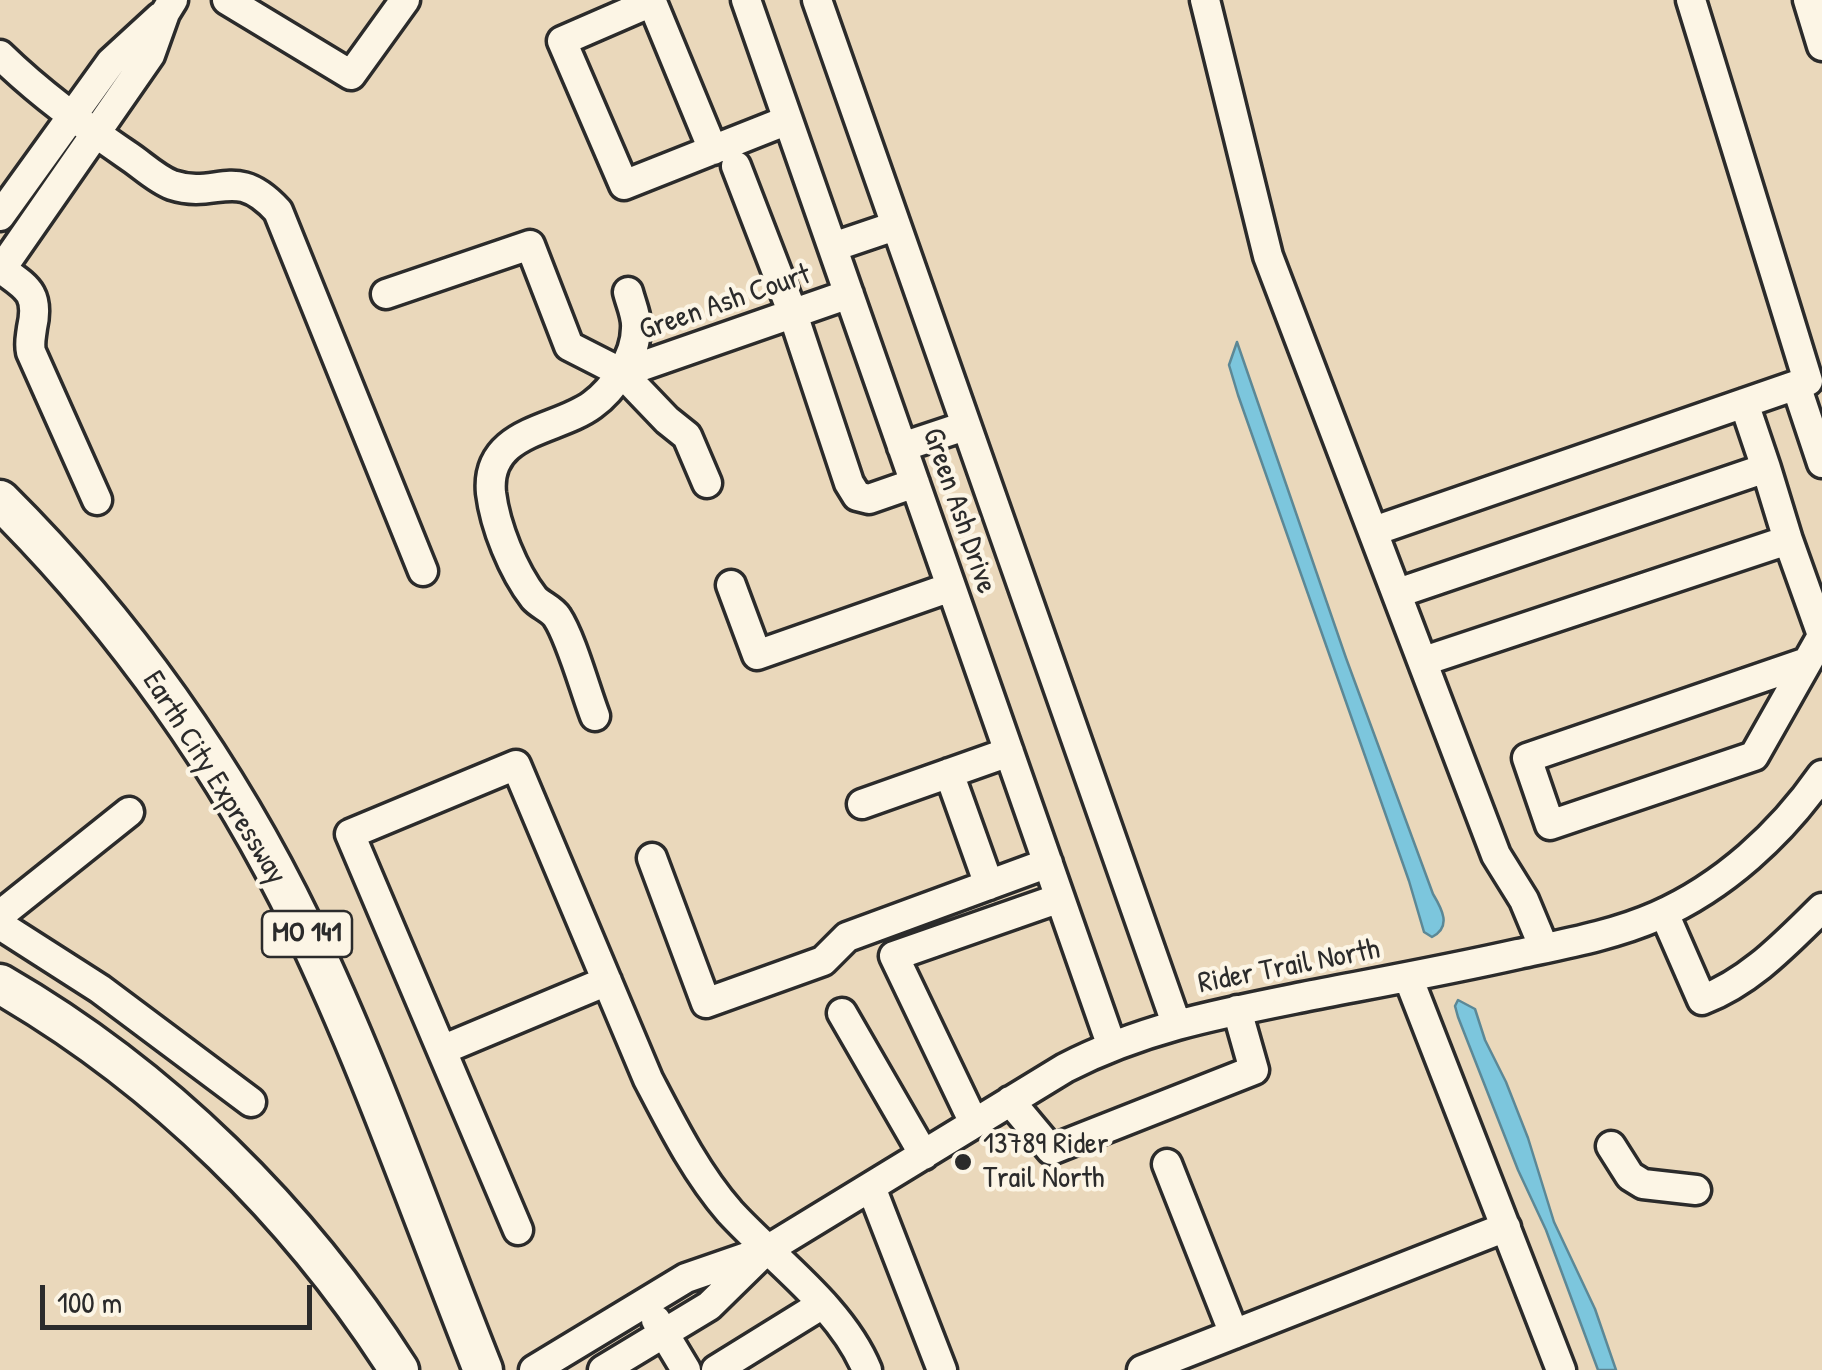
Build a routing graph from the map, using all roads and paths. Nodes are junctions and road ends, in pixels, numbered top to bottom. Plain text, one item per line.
1 (227, 0) edge
2 (405, 0) edge
3 (746, 0) edge
4 (816, 0) edge
5 (1205, 0) edge
6 (1692, 0) edge
7 (1808, 0) edge
8 (161, 4) edge
9 (1822, 46) edge
10 (0, 56) edge
11 (70, 117) junction
12 (788, 120) junction
13 (95, 134) junction
14 (713, 150) junction
15 (736, 166) dead end
16 (0, 216) edge
17 (896, 226) junction
18 (832, 248) junction
19 (0, 269) edge
20 (628, 292) dead end
21 (386, 294) dead end
22 (849, 294) junction
23 (793, 314) junction
24 (622, 373) junction
25 (1796, 386) junction
26 (1744, 403) junction
27 (966, 426) junction
28 (902, 447) junction
29 (1822, 462) edge
30 (1766, 468) junction
31 (915, 482) junction
32 (706, 483) dead end
33 (0, 500) edge
34 (97, 500) dead end
35 (1374, 531) junction
36 (1788, 540) junction
37 (423, 571) dead end
38 (731, 585) dead end
39 (951, 587) junction
40 (1398, 592) junction
41 (1822, 635) edge
42 (1424, 661) junction
43 (1804, 663) junction
44 (596, 716) dead end
45 (1009, 752) junction
46 (949, 773) junction
47 (1822, 775) edge
48 (862, 804) dead end
49 (129, 812) dead end
50 (1812, 814) edge
51 (652, 858) dead end
52 (1048, 864) junction
53 (989, 885) junction
54 (1060, 898) junction
55 (1822, 908) edge
56 (1664, 912) junction
57 (0, 915) edge
58 (0, 926) edge
59 (1544, 948) junction
60 (1408, 976) junction
61 (607, 982) junction
62 (0, 984) edge
63 (1237, 1010) junction
64 (842, 1013) dead end
65 (1176, 1023) junction
66 (1111, 1044) junction
67 (442, 1050) junction
68 (1010, 1101) junction
69 (251, 1102) dead end
70 (974, 1123) junction
71 (1612, 1146) dead end
72 (924, 1155) junction
73 (1167, 1164) dead end
74 (871, 1187) junction
75 (1696, 1190) dead end
76 (1506, 1227) junction
77 (518, 1230) dead end
78 (766, 1250) junction
79 (645, 1302) junction
80 (821, 1306) junction
81 (368, 1322) junction
82 (664, 1333) junction
83 (1234, 1334) junction
84 (378, 1370) edge
85 (399, 1370) edge
86 (483, 1370) edge
87 (534, 1370) edge
88 (603, 1370) edge
89 (686, 1370) edge
90 (716, 1370) edge
91 (867, 1370) edge
92 (942, 1370) edge
93 (1142, 1370) edge
94 (1562, 1370) edge

1 - 2 street
3 - 12 street, Green Ash Drive
4 - 17 street
5 - 35 street
6 - 25 street
7 - 9 street
8 - 11 street
8 - 13 street
10 - 11 street
11 - 13 street
11 - 16 street
12 - 14 street
12 - 18 street, Green Ash Drive
13 - 19 street
13 - 37 street
14 - 14 street
15 - 23 street
17 - 18 street
17 - 27 street
18 - 22 street, Green Ash Drive
19 - 34 street
20 - 24 street
21 - 24 street
22 - 23 street, Green Ash Court
22 - 28 street, Green Ash Drive
23 - 24 street, Green Ash Court
23 - 31 street
24 - 32 street
24 - 44 street
25 - 26 street
25 - 29 street
26 - 30 street
26 - 35 street
27 - 28 street
27 - 65 street
28 - 31 street, Green Ash Drive
30 - 36 street
30 - 40 street
31 - 39 street, Green Ash Drive
33 - 86 highway, Earth City Expressway / MO 141
35 - 40 street
36 - 41 street
36 - 42 street
38 - 39 street
39 - 45 street, Green Ash Drive
40 - 42 street
41 - 43 street
42 - 59 street
43 - 43 street
45 - 46 street
45 - 52 street, Green Ash Drive
46 - 48 street
46 - 53 street
47 - 50 street, Rider Trail North
49 - 57 street
50 - 56 street, Rider Trail North
51 - 53 street
52 - 53 street
52 - 54 street, Green Ash Drive
54 - 66 street, Green Ash Drive
54 - 70 street
55 - 56 street
56 - 59 street, Rider Trail North
58 - 69 street
59 - 60 street, Rider Trail North
60 - 63 street, Rider Trail North
60 - 76 street
61 - 67 street
61 - 67 street
61 - 78 street
62 - 81 highway
63 - 65 street, Rider Trail North
63 - 68 street
64 - 72 street
65 - 66 street, Rider Trail North
66 - 68 street, Rider Trail North
67 - 77 street
68 - 70 street, Rider Trail North
70 - 72 street, Rider Trail North
71 - 75 street
72 - 74 street, Rider Trail North
73 - 83 street
74 - 78 street, Rider Trail North
74 - 92 street
76 - 83 street
76 - 94 street
78 - 79 street, Rider Trail North
78 - 80 street
78 - 82 street, Rider Trail North
79 - 82 street
79 - 87 street, Rider Trail North
80 - 90 street
80 - 91 street
81 - 84 highway
81 - 85 highway
82 - 88 street, Rider Trail North
82 - 89 street
83 - 93 street

